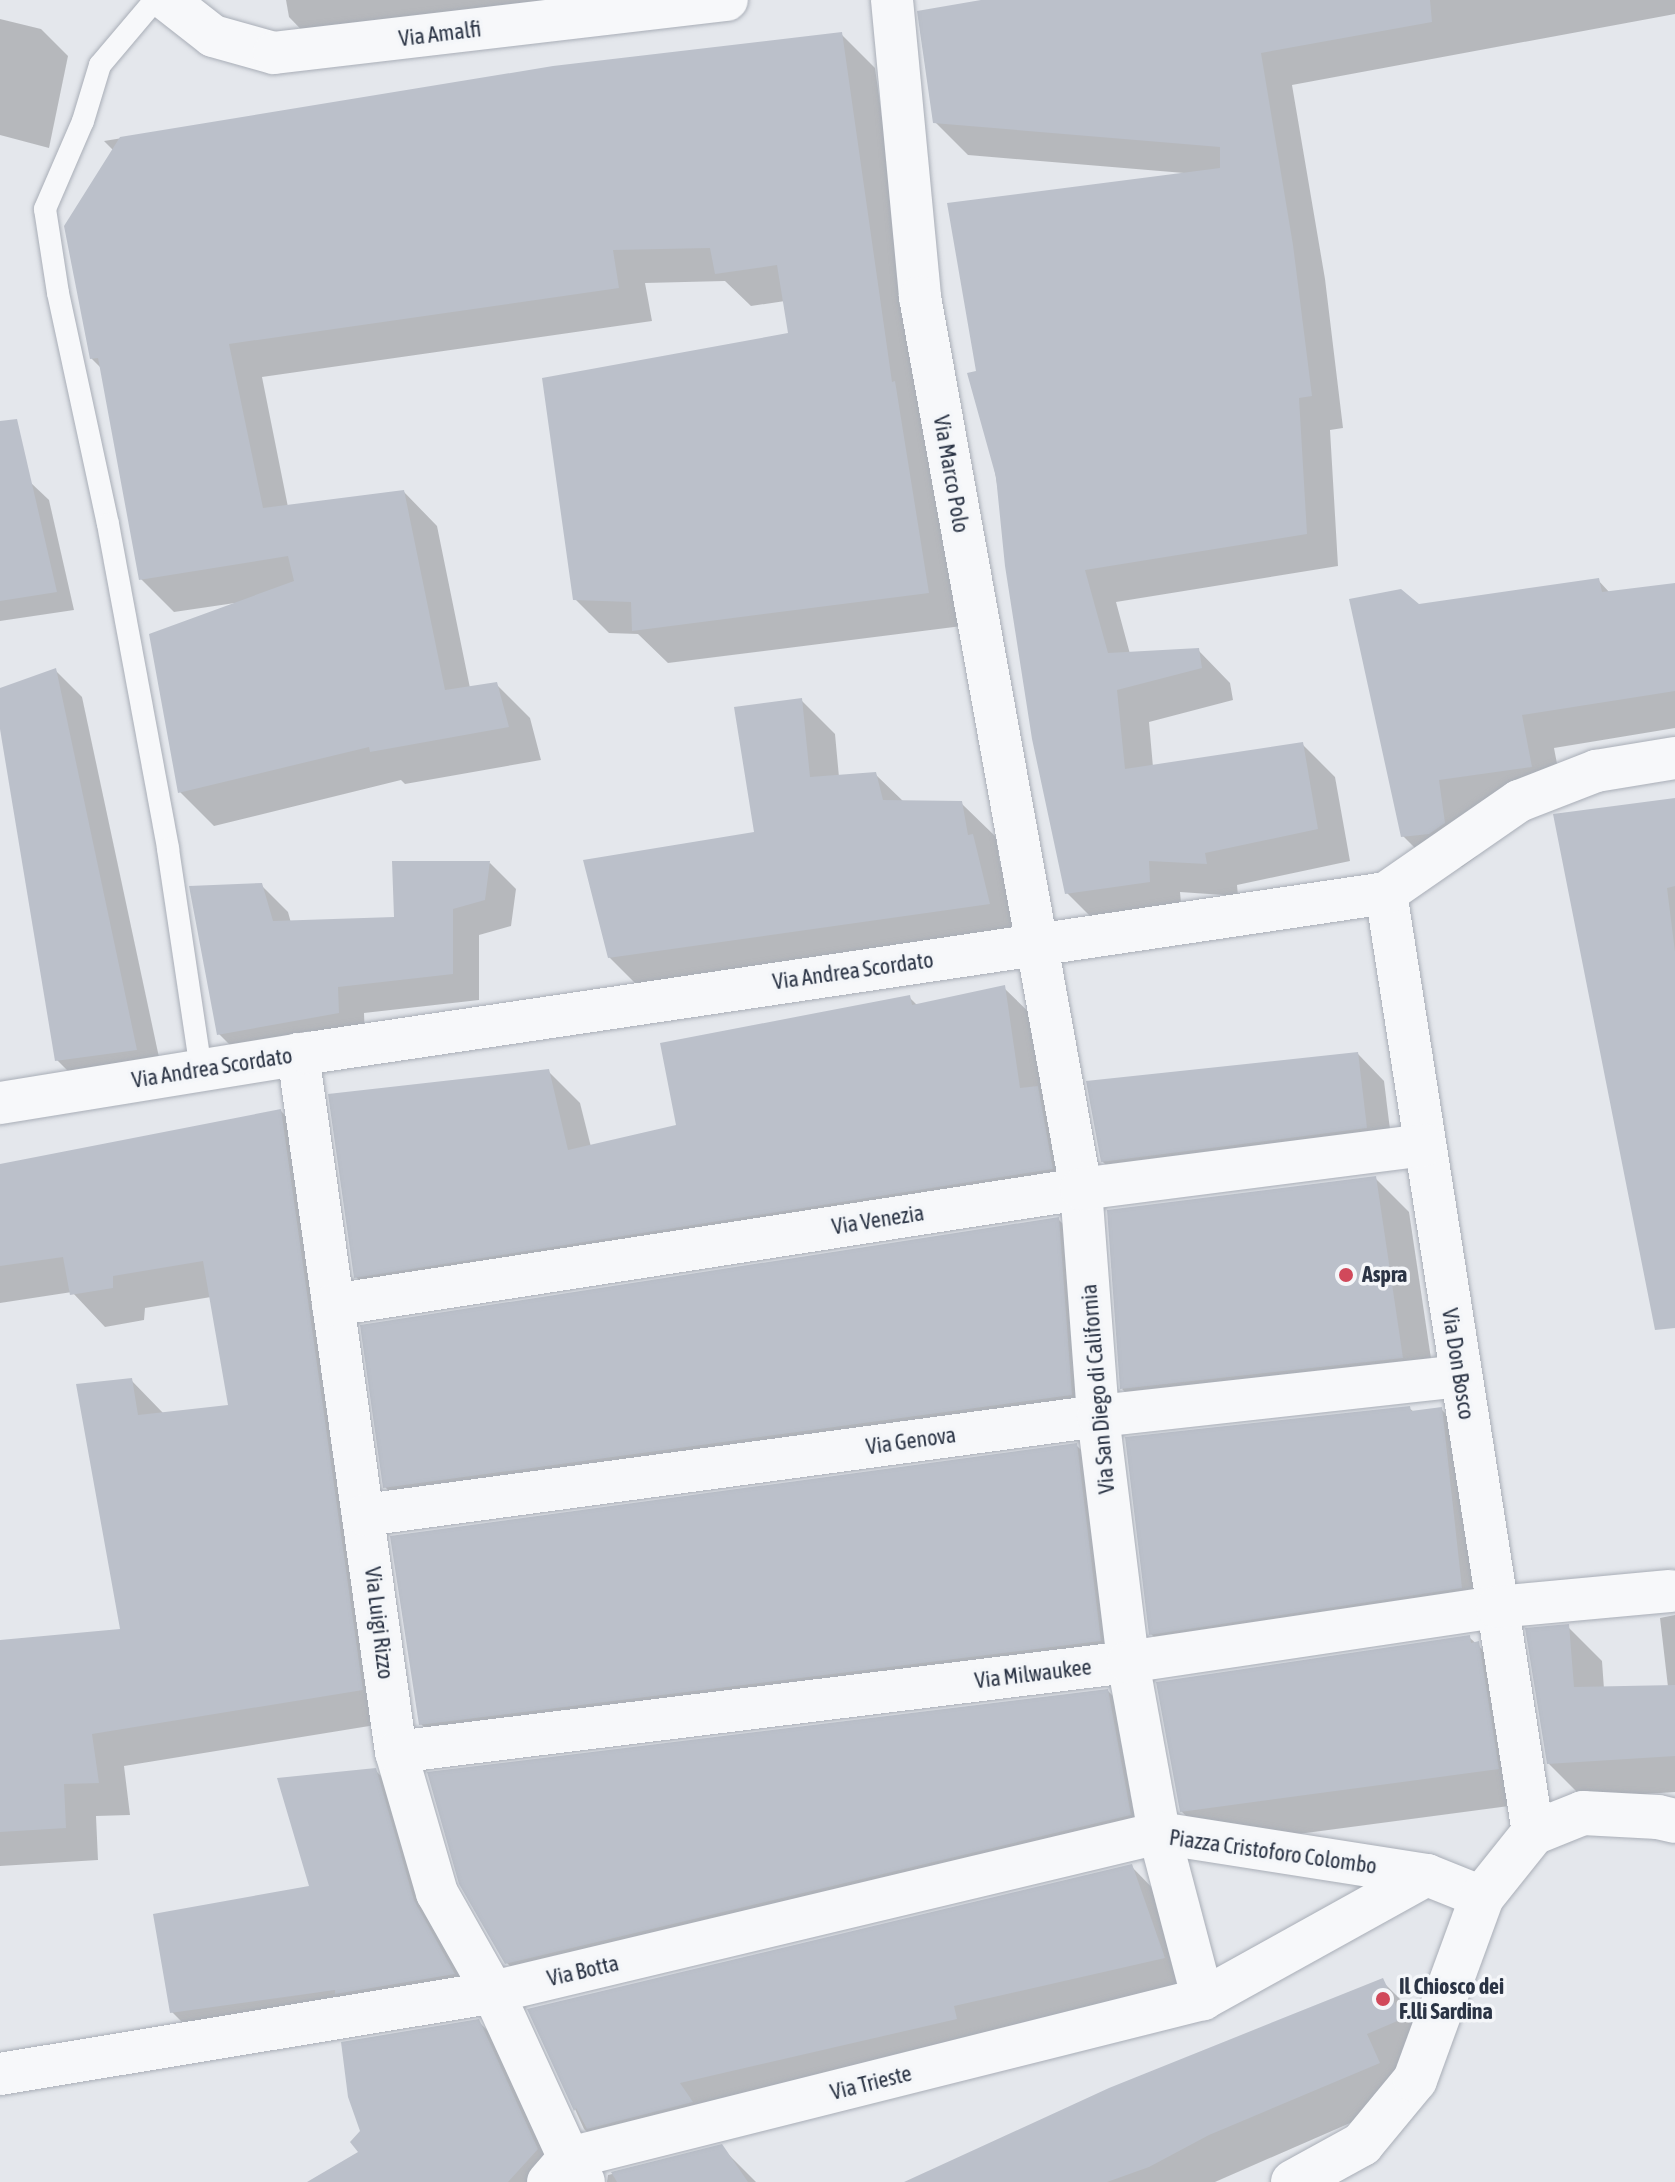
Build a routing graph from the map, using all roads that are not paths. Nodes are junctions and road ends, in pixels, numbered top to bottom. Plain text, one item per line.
1 (155, 0) edge
2 (167, 0) edge
3 (727, 0) edge
4 (892, 0) edge
5 (1675, 758) edge
6 (1386, 893) junction
7 (1038, 944) junction
8 (298, 1054) junction
9 (201, 1070) junction
10 (0, 1103) edge
11 (1424, 1145) junction
12 (1081, 1189) junction
13 (333, 1305) junction
14 (1459, 1376) junction
15 (1098, 1416) junction
16 (365, 1515) junction
17 (1670, 1591) dead end
18 (1497, 1607) junction
19 (1128, 1662) junction
20 (396, 1752) junction
21 (1675, 1821) edge
22 (1159, 1833) junction
23 (1533, 1833) junction
24 (1427, 1875) junction
25 (1482, 1897) junction
26 (493, 1992) junction
27 (1203, 1999) junction
28 (0, 2074) edge
29 (567, 2174) edge
30 (1293, 2182) edge

1 - 9 lane
2 - 3 street, Via Amalfi
4 - 7 street, Via Marco Polo
5 - 6 street, Via Andrea Scordato
6 - 7 street, Via Andrea Scordato
6 - 11 street, Via Don Bosco
7 - 8 street, Via Andrea Scordato
7 - 12 street, Via San Diego di California
8 - 9 street, Via Andrea Scordato
8 - 13 street, Via Luigi Rizzo
9 - 10 street, Via Andrea Scordato
11 - 12 street, Via Venezia
11 - 14 street, Via Don Bosco
12 - 13 street, Via Venezia
12 - 15 street, Via San Diego di California
13 - 16 street, Via Luigi Rizzo
14 - 15 street, Via Genova
14 - 18 street, Via Don Bosco
15 - 16 street, Via Genova
15 - 19 street, Via San Diego di California
16 - 20 street, Via Luigi Rizzo
17 - 18 street, Via Milwaukee
18 - 19 street, Via Milwaukee
18 - 23 street, Via Don Bosco
19 - 20 street, Via Milwaukee
19 - 22 street, Via San Diego di California
20 - 26 street, Via Luigi Rizzo
21 - 23 street
22 - 24 street, Piazza Cristoforo Colombo
22 - 26 street, Via Botta
22 - 27 street, Piazza Cristoforo Colombo
23 - 25 street
24 - 25 street, Piazza Cristoforo Colombo
24 - 27 street, Piazza Cristoforo Colombo
25 - 30 street
26 - 28 street, Via Botta
26 - 29 street, Via Luigi Rizzo
27 - 29 street, Via Trieste

